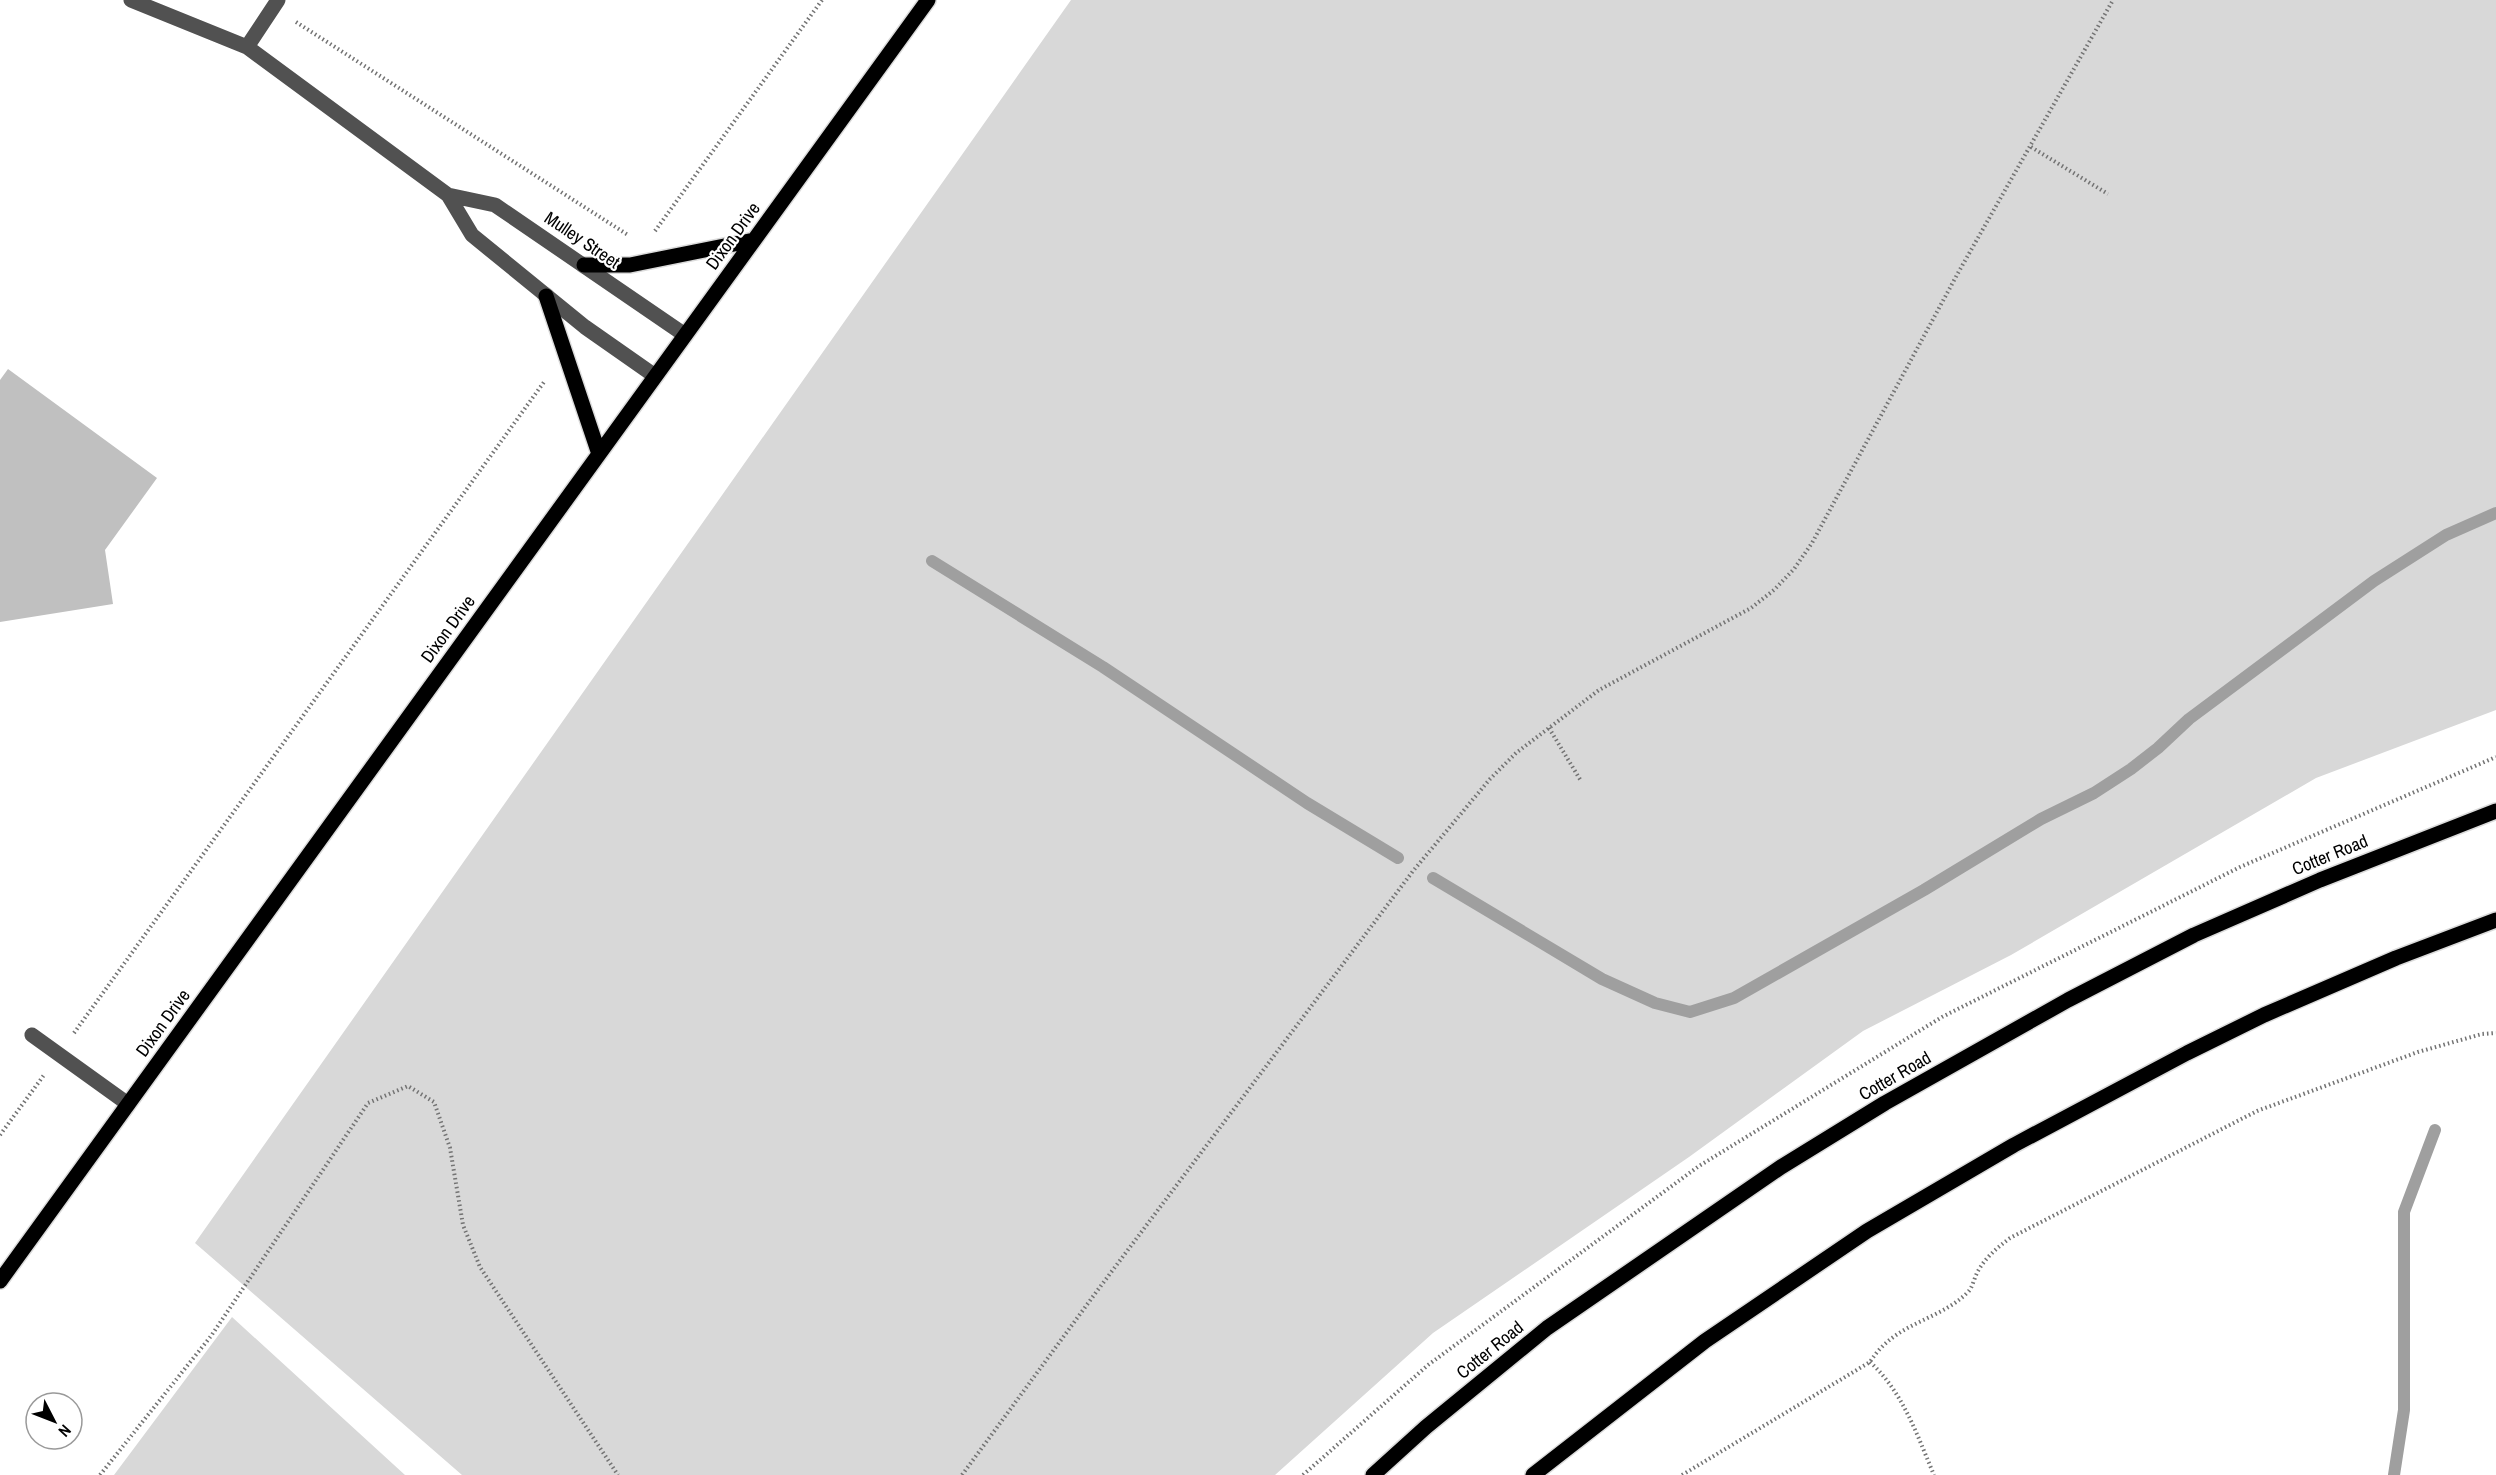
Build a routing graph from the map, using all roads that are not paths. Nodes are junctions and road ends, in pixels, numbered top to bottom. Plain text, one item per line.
1 (131, 0) edge
2 (928, 0) edge
3 (276, 4) edge
4 (247, 47) junction
5 (448, 195) junction
6 (754, 240) junction
7 (584, 265) junction
8 (546, 296) junction
9 (685, 335) junction
10 (655, 376) junction
11 (599, 454) junction
12 (2496, 811) edge
13 (2496, 920) edge
14 (32, 1035) dead end
15 (128, 1104) junction
16 (0, 1281) edge
17 (1373, 1475) edge
18 (1533, 1475) edge

1 - 4 street, Mulley Street
2 - 6 main road, Dixon Drive
3 - 4 street
4 - 5 street, Mulley Street
5 - 7 street, Mulley Street
5 - 8 street, Mulley Street
6 - 7 main road
6 - 9 main road, Dixon Drive
7 - 9 street, Mulley Street
8 - 10 street, Mulley Street
8 - 11 main road
9 - 10 main road, Dixon Drive
10 - 11 main road, Dixon Drive
11 - 15 main road, Dixon Drive
12 - 17 main road, Cotter Road
13 - 18 main road
14 - 15 street
15 - 16 main road, Dixon Drive

